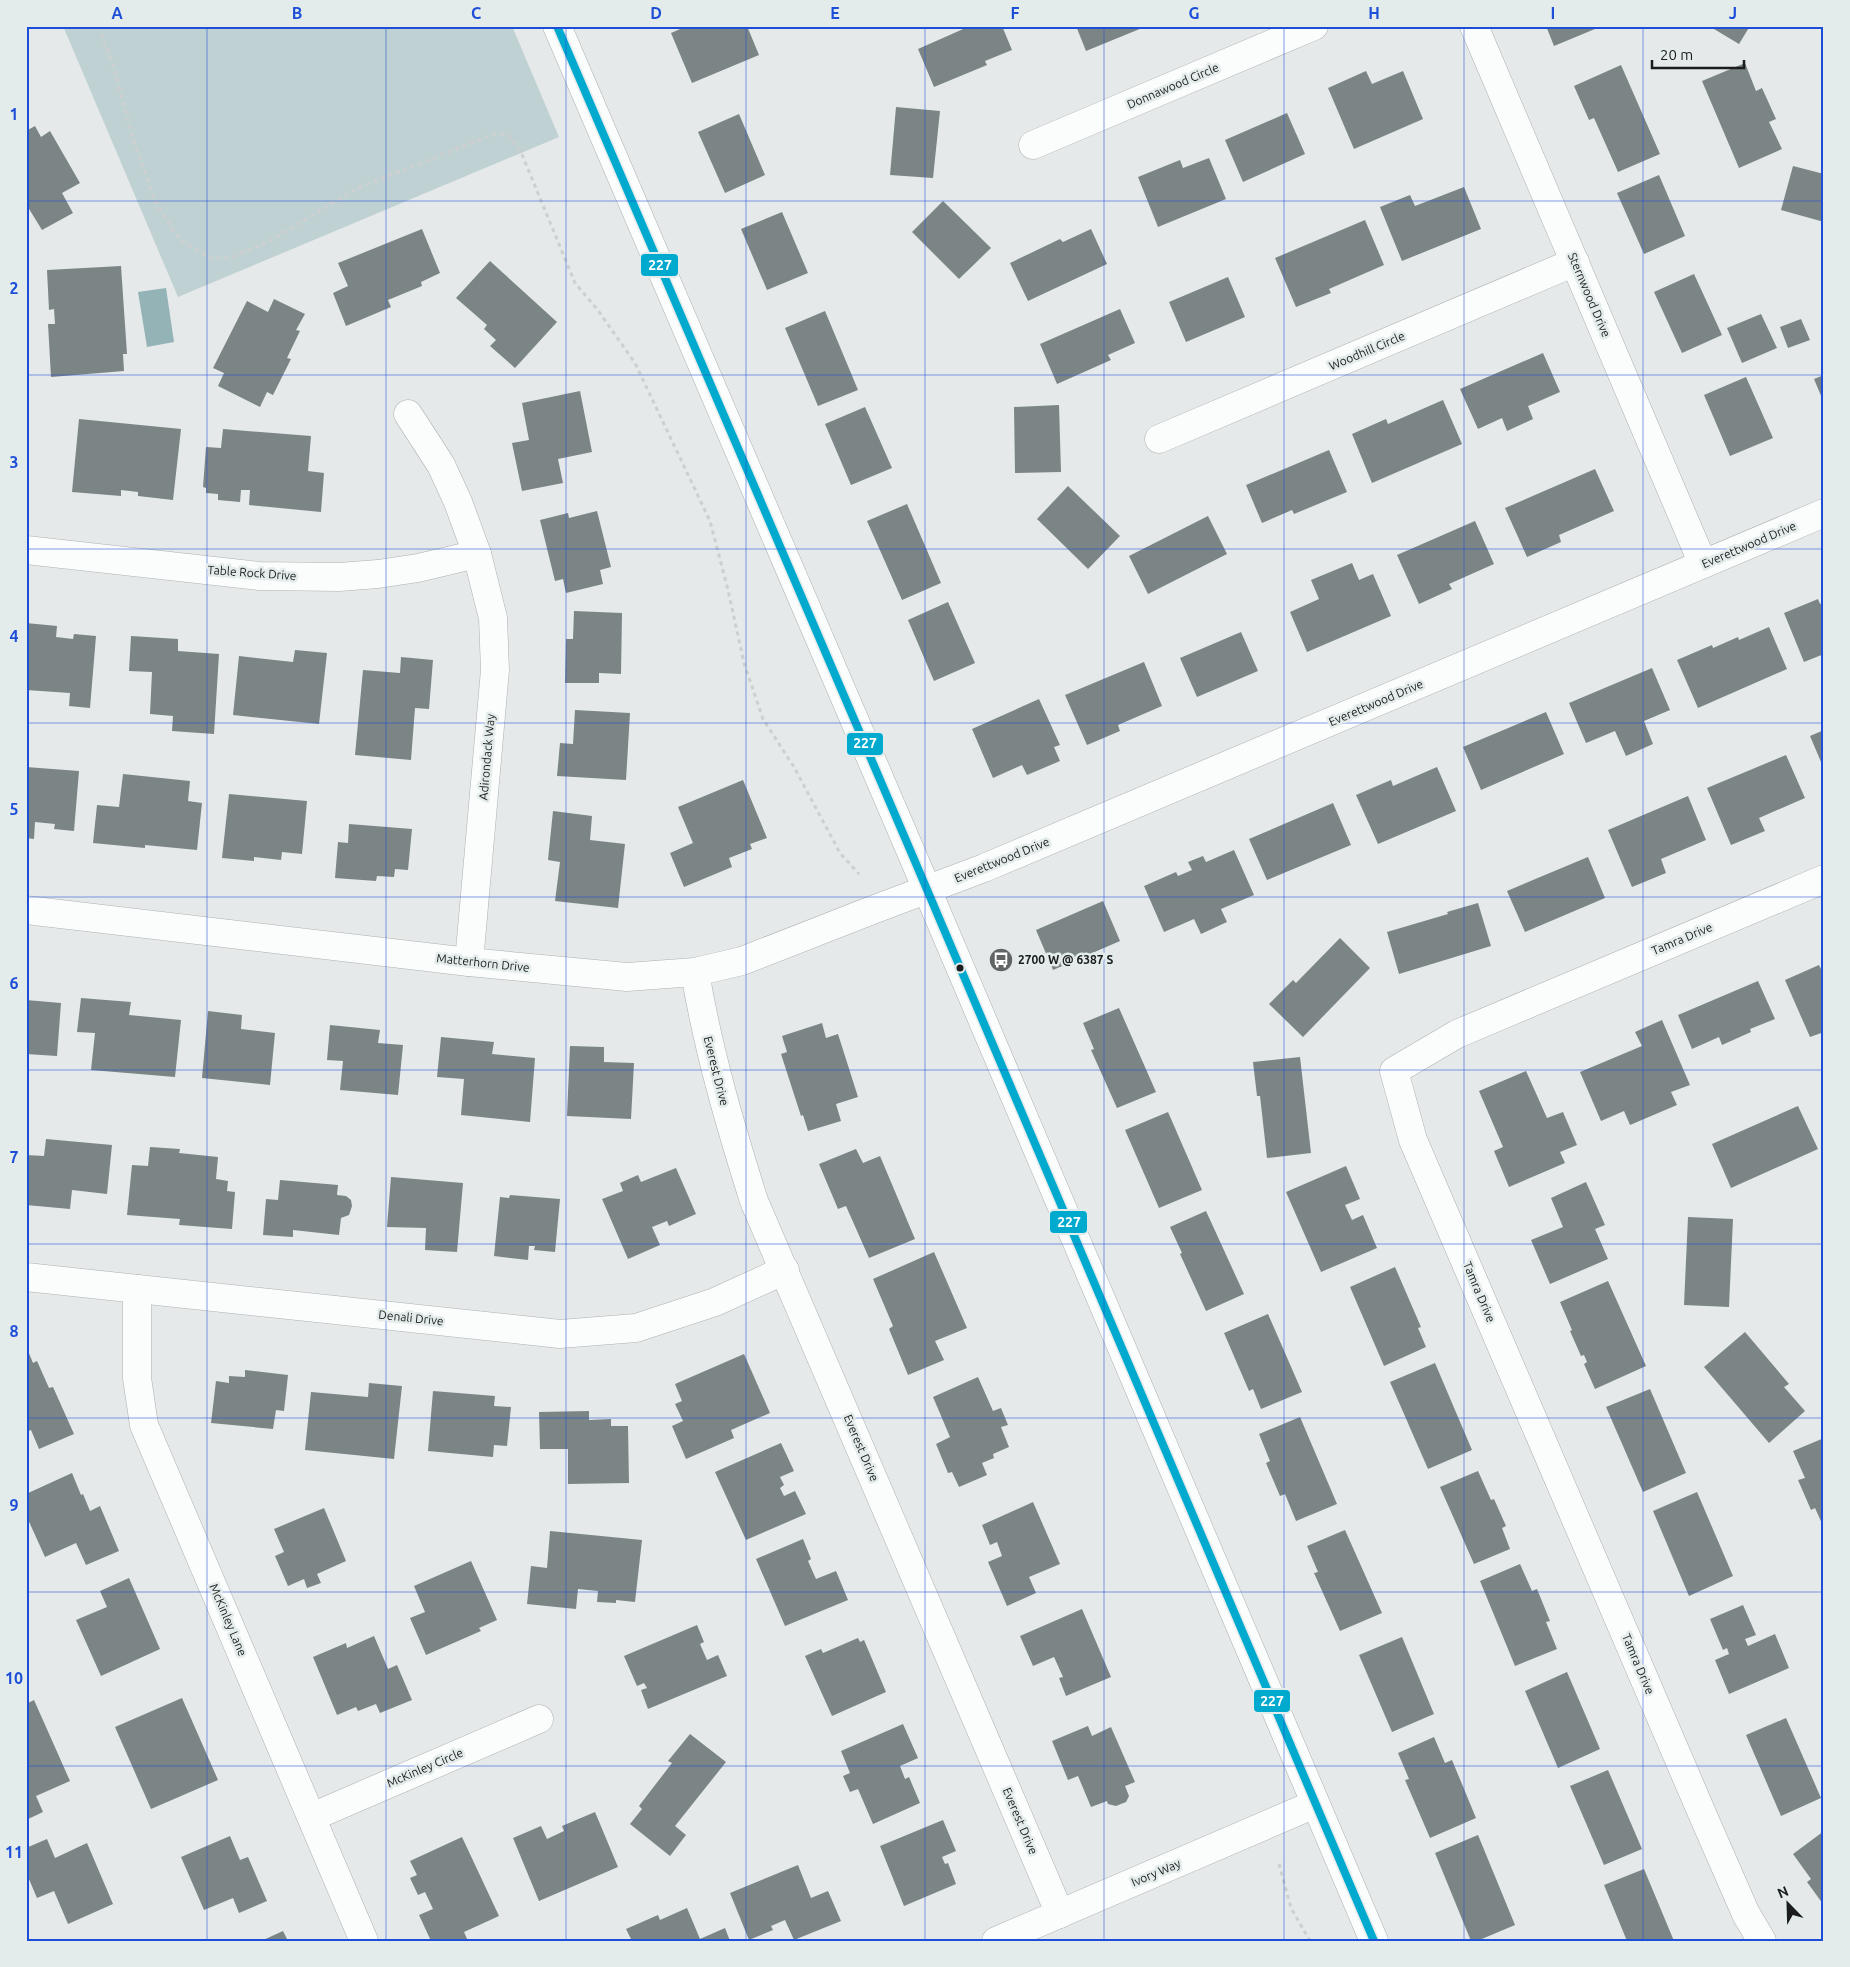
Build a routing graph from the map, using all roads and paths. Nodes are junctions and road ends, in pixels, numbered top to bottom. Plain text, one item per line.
1 (98, 26) edge
2 (558, 26) edge
3 (1314, 26) edge
4 (1474, 26) edge
5 (1033, 145) dead end
6 (1575, 262) junction
7 (408, 414) dead end
8 (1159, 439) dead end
9 (1824, 513) edge
10 (26, 550) edge
11 (477, 554) junction
12 (1703, 564) junction
13 (859, 874) dead end
14 (1824, 879) edge
15 (927, 890) junction
16 (26, 910) edge
17 (469, 962) junction
18 (695, 972) junction
19 (785, 1270) junction
20 (26, 1277) edge
21 (137, 1289) junction
22 (539, 1719) dead end
23 (1315, 1804) junction
24 (312, 1817) junction
25 (1278, 1864) dead end
26 (1060, 1914) junction
27 (364, 1941) edge
28 (996, 1941) edge
29 (1310, 1941) edge
30 (1374, 1941) edge
31 (1762, 1941) edge

1 - 13 path
2 - 15 street
3 - 5 street, Donnawood Circle
4 - 6 street, Sternwood Drive
6 - 8 street, Woodhill Circle
6 - 12 street, Sternwood Drive
7 - 11 street, Adirondack Way
9 - 12 street, Everettwood Drive
10 - 11 street, Table Rock Drive
11 - 17 street, Adirondack Way
12 - 15 street, Everettwood Drive
14 - 31 street, Tamra Drive
15 - 18 street, Matterhorn Drive
15 - 23 street
16 - 17 street, Matterhorn Drive
17 - 18 street, Matterhorn Drive
18 - 19 street, Everest Drive
19 - 21 street, Denali Drive
19 - 26 street, Everest Drive
20 - 21 street, Denali Drive
21 - 24 street, McKinley Lane
22 - 24 street, McKinley Circle
23 - 26 street, Ivory Way
23 - 30 street
24 - 27 street, McKinley Lane
25 - 29 path
26 - 28 street, Ivory Way

